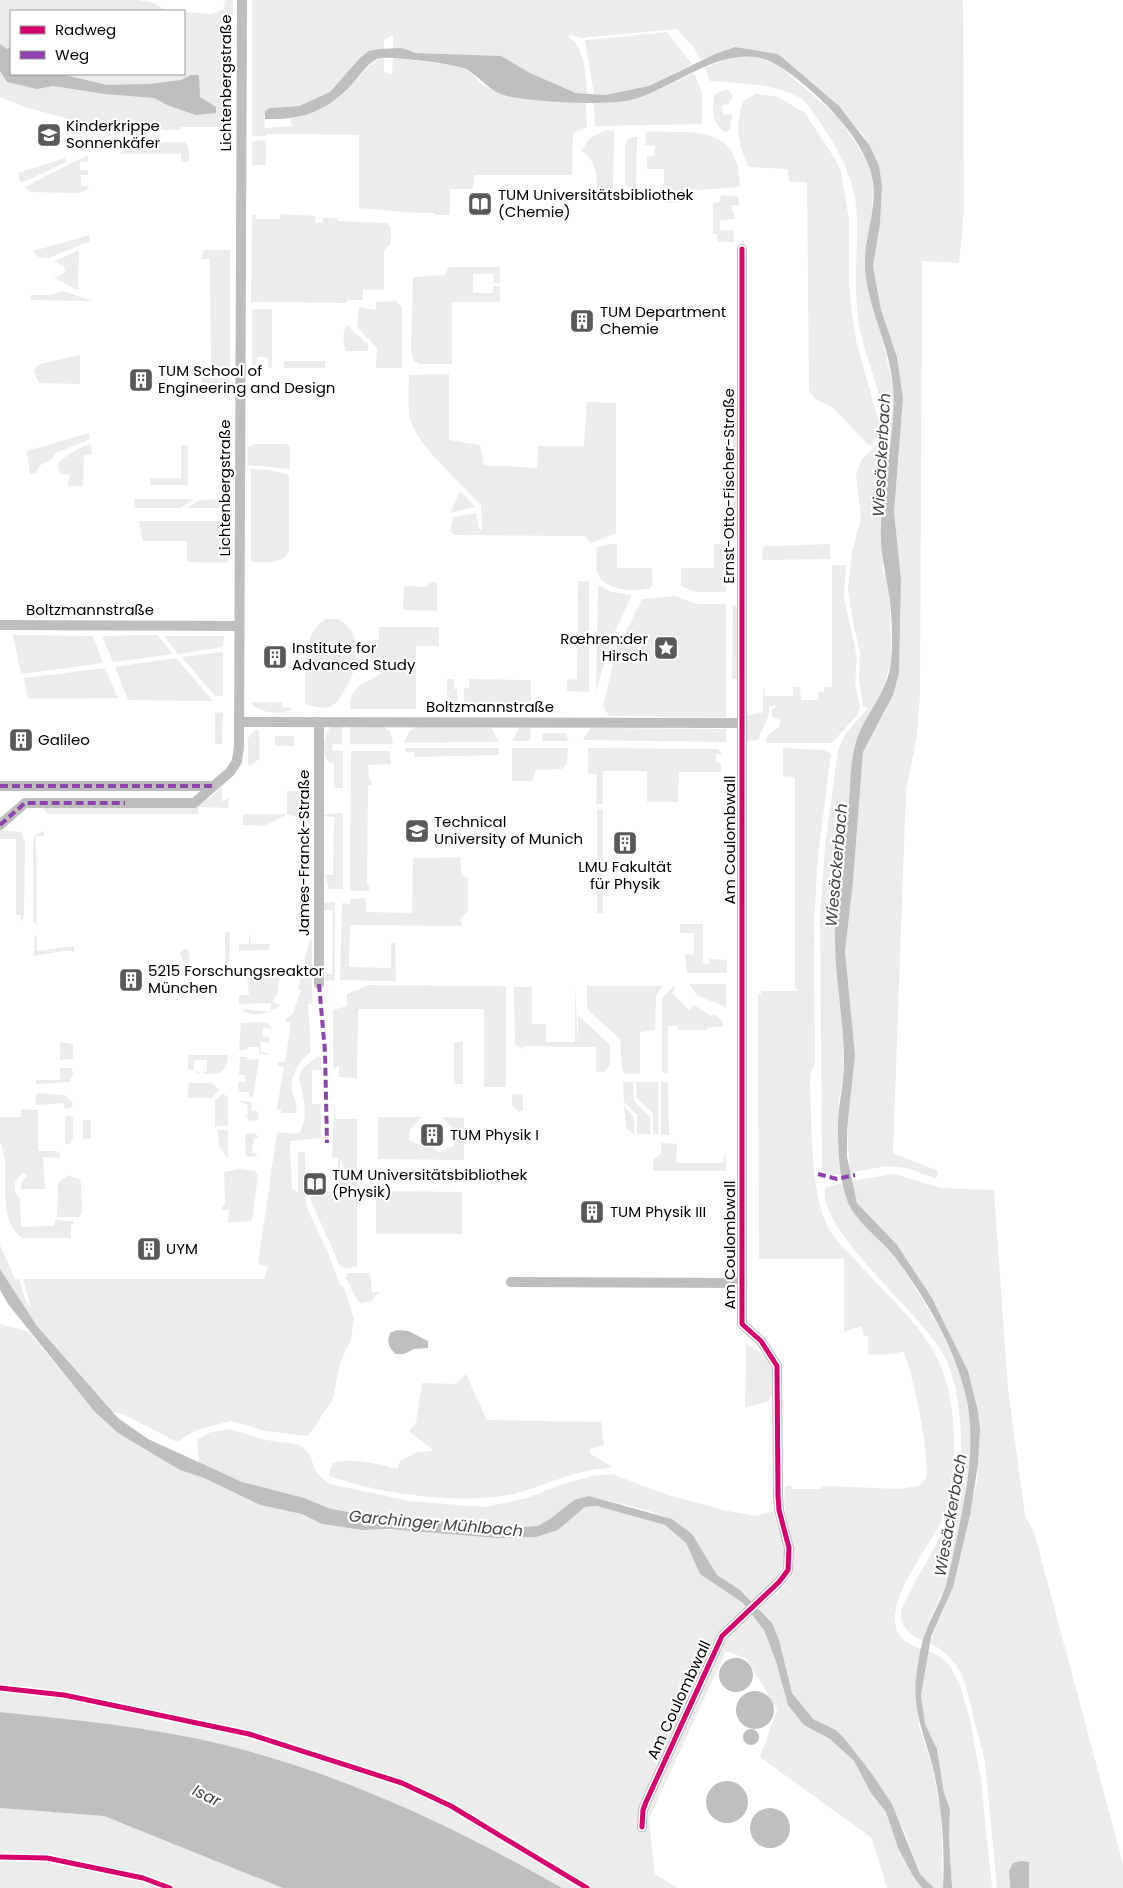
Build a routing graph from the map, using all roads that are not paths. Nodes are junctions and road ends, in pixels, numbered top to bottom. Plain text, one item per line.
1 (242, 0) edge
2 (742, 249) dead end
3 (0, 625) edge
4 (239, 626) junction
5 (239, 722) junction
6 (320, 722) junction
7 (741, 723) junction
8 (0, 786) edge
9 (213, 786) junction
10 (0, 825) edge
11 (319, 984) dead end
12 (511, 1282) dead end
13 (742, 1283) junction
14 (642, 1827) dead end

1 - 4 street, Lichtenbergstraße
2 - 7 street, Ernst-Otto-Fischer-Straße
3 - 4 street, Boltzmannstraße
4 - 5 street, Lichtenbergstraße
5 - 6 street, Boltzmannstraße
5 - 9 street, Lichtenbergstraße
6 - 7 street, Boltzmannstraße
6 - 11 street, James-Franck-Straße
7 - 13 street, Am Coulombwall
8 - 9 street
9 - 10 street
12 - 13 street
13 - 14 street, Am Coulombwall

